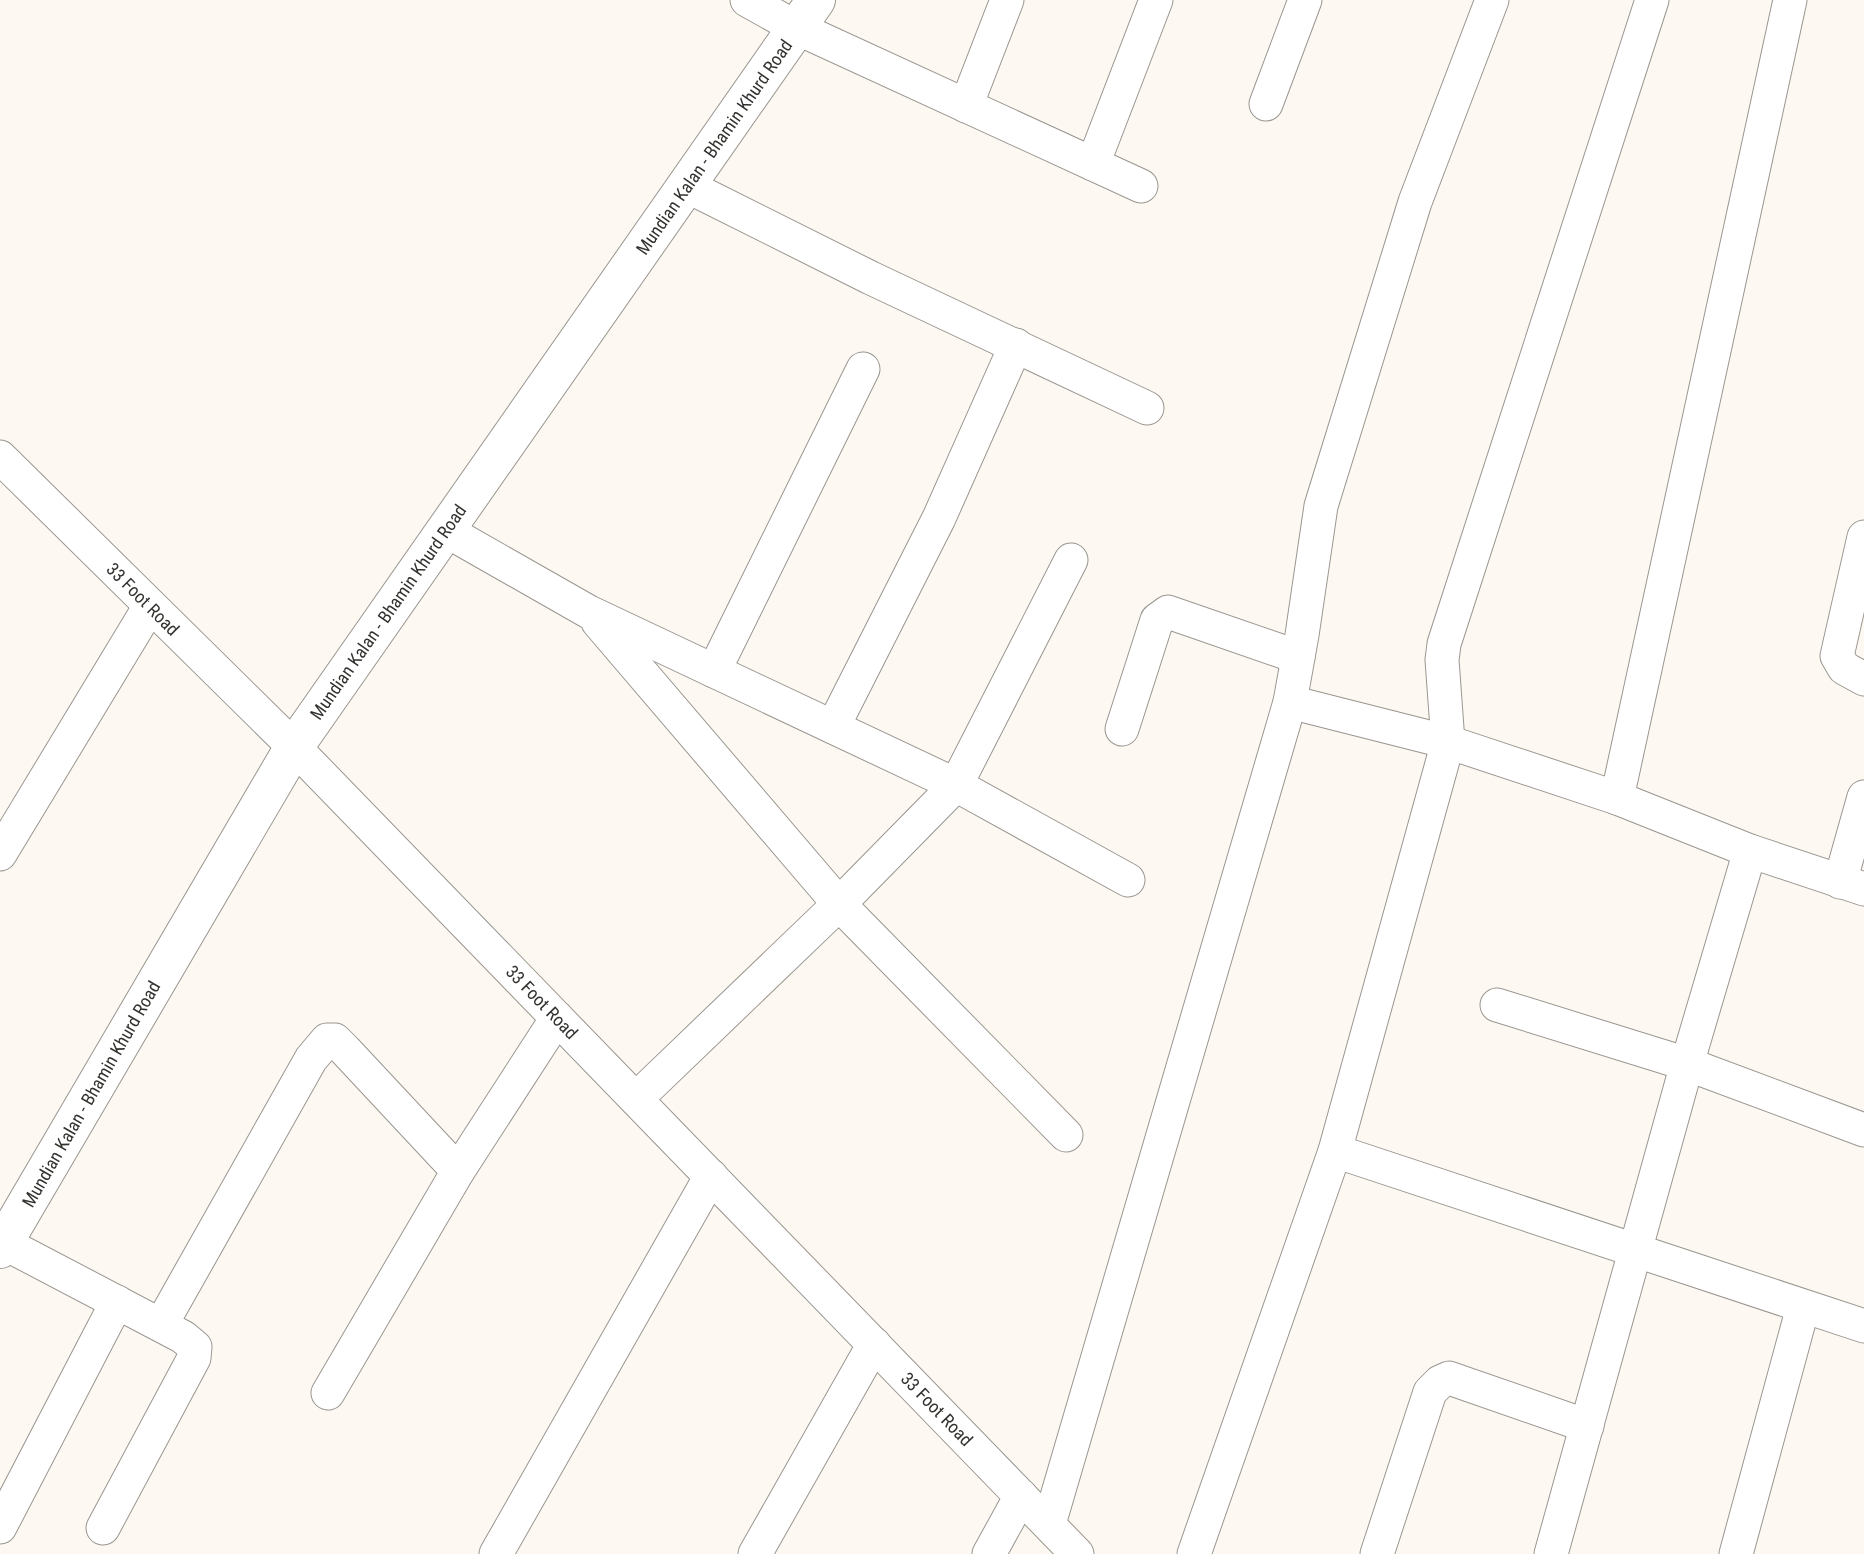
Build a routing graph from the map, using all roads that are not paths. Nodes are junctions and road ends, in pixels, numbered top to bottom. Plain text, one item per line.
1 (747, 0) edge
2 (1007, 0) edge
3 (1156, 0) edge
4 (1305, 0) edge
5 (1492, 0) edge
6 (1652, 0) edge
7 (1790, 0) edge
8 (807, 14) edge
9 (1266, 104) dead end
10 (966, 106) junction
11 (1093, 164) junction
12 (687, 186) junction
13 (1141, 186) dead end
14 (1016, 345) junction
15 (863, 369) dead end
16 (1147, 408) dead end
17 (0, 457) edge
18 (446, 530) junction
19 (1864, 537) edge
20 (1071, 560) dead end
21 (150, 606) junction
22 (589, 612) junction
23 (1298, 657) junction
24 (714, 671) junction
25 (1864, 679) edge
26 (1290, 702) junction
27 (833, 727) junction
28 (1122, 730) dead end
29 (1448, 742) junction
30 (294, 747) junction
31 (956, 785) junction
32 (1864, 797) edge
33 (1617, 798) junction
34 (1750, 851) junction
35 (0, 853) edge
36 (1128, 880) dead end
37 (1852, 885) edge
38 (839, 904) junction
39 (1497, 1005) dead end
40 (557, 1018) junction
41 (1687, 1064) junction
42 (636, 1099) junction
43 (1864, 1130) edge
44 (1066, 1135) dead end
45 (1335, 1151) junction
46 (458, 1171) junction
47 (710, 1176) junction
48 (2, 1246) edge
49 (1635, 1250) junction
50 (117, 1302) junction
51 (1803, 1307) junction
52 (162, 1325) junction
53 (1864, 1326) edge
54 (874, 1344) junction
55 (328, 1393) dead end
56 (1587, 1426) junction
57 (1021, 1496) junction
58 (1049, 1524) junction
59 (0, 1527) edge
60 (103, 1528) dead end
61 (496, 1554) edge
62 (755, 1554) edge
63 (989, 1554) edge
64 (1077, 1554) edge
65 (1194, 1554) edge
66 (1377, 1554) edge
67 (1551, 1554) edge
68 (1736, 1554) edge

1 - 8 street
2 - 10 street
3 - 11 street
4 - 9 street
5 - 23 street
6 - 29 street
7 - 33 street
8 - 10 street
8 - 12 street, Mundian Kalan - Bhamin Khurd Road
10 - 11 street
11 - 13 street
12 - 14 street
12 - 18 street, Mundian Kalan - Bhamin Khurd Road
14 - 16 street
14 - 27 street
15 - 24 street
17 - 21 street, 33 Foot Road
18 - 22 street
18 - 30 street, Mundian Kalan - Bhamin Khurd Road
19 - 25 street
20 - 31 street
21 - 30 street, 33 Foot Road
21 - 35 street
22 - 24 street
22 - 38 street
23 - 26 street
23 - 28 street
24 - 27 street
26 - 29 street
26 - 58 street
27 - 31 street
29 - 33 street
29 - 45 street
30 - 40 street, 33 Foot Road
30 - 48 street, Mundian Kalan - Bhamin Khurd Road
31 - 36 street
31 - 38 street
32 - 37 street
33 - 34 street
34 - 37 street
34 - 41 street
38 - 42 street
38 - 44 street
39 - 41 street
40 - 42 street, 33 Foot Road
40 - 46 street
41 - 43 street
41 - 49 street
42 - 47 street, 33 Foot Road
45 - 49 street
45 - 65 street
46 - 52 street
46 - 55 street
47 - 54 street, 33 Foot Road
47 - 61 street
48 - 50 street
49 - 51 street
49 - 56 street
50 - 52 street
50 - 59 street
51 - 53 street
51 - 68 street
52 - 60 street
54 - 57 street, 33 Foot Road
54 - 62 street
56 - 66 street
56 - 67 street
57 - 58 street, 33 Foot Road
57 - 63 street
58 - 64 street, 33 Foot Road

